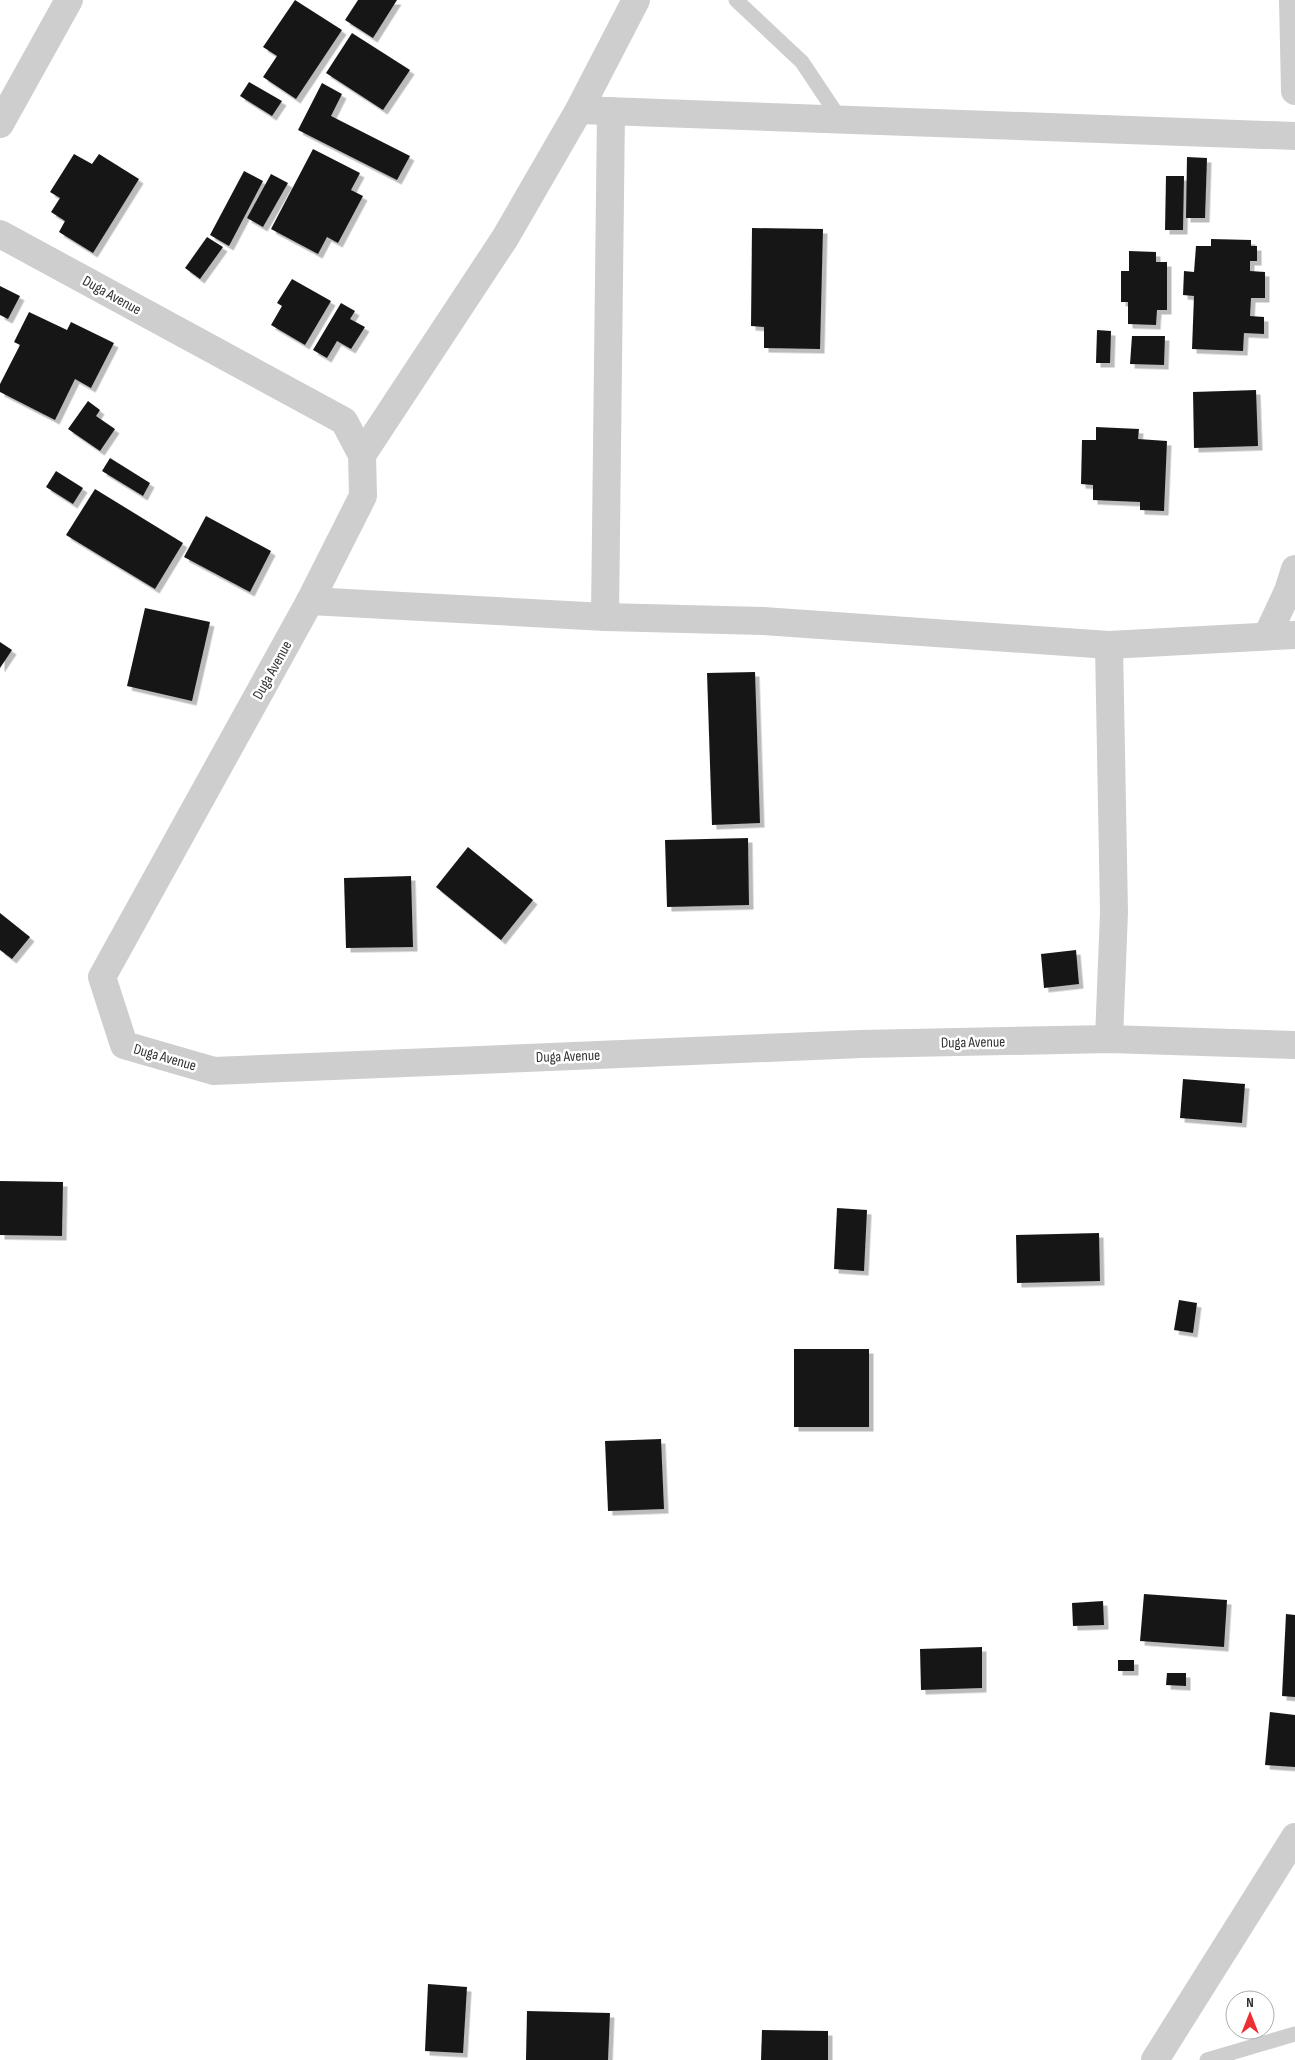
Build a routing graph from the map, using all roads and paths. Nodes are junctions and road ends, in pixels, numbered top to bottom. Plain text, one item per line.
1 (69, 0) edge
2 (636, 0) edge
3 (736, 0) edge
4 (1293, 0) edge
5 (1295, 91) edge
6 (579, 110) junction
7 (612, 111) junction
8 (840, 119) junction
9 (0, 124) edge
10 (1295, 136) edge
11 (0, 234) edge
12 (362, 455) junction
13 (1295, 569) edge
14 (310, 601) junction
15 (606, 617) junction
16 (1295, 635) edge
17 (1267, 636) junction
18 (1109, 645) junction
19 (1109, 1039) junction
20 (1295, 1045) edge
21 (1295, 1837) edge
22 (1295, 2034) edge
23 (1155, 2060) edge
24 (1207, 2060) edge

1 - 9 street
2 - 6 street
3 - 8 lane
4 - 5 street
6 - 7 street
6 - 12 street
7 - 8 street
7 - 15 street
8 - 10 street
11 - 12 street, Duga Avenue
12 - 14 street, Duga Avenue
13 - 17 street
14 - 15 street
14 - 19 street, Duga Avenue
15 - 18 street
16 - 17 street
17 - 18 street
18 - 19 street
19 - 20 street, Duga Avenue
21 - 23 street
22 - 24 lane

